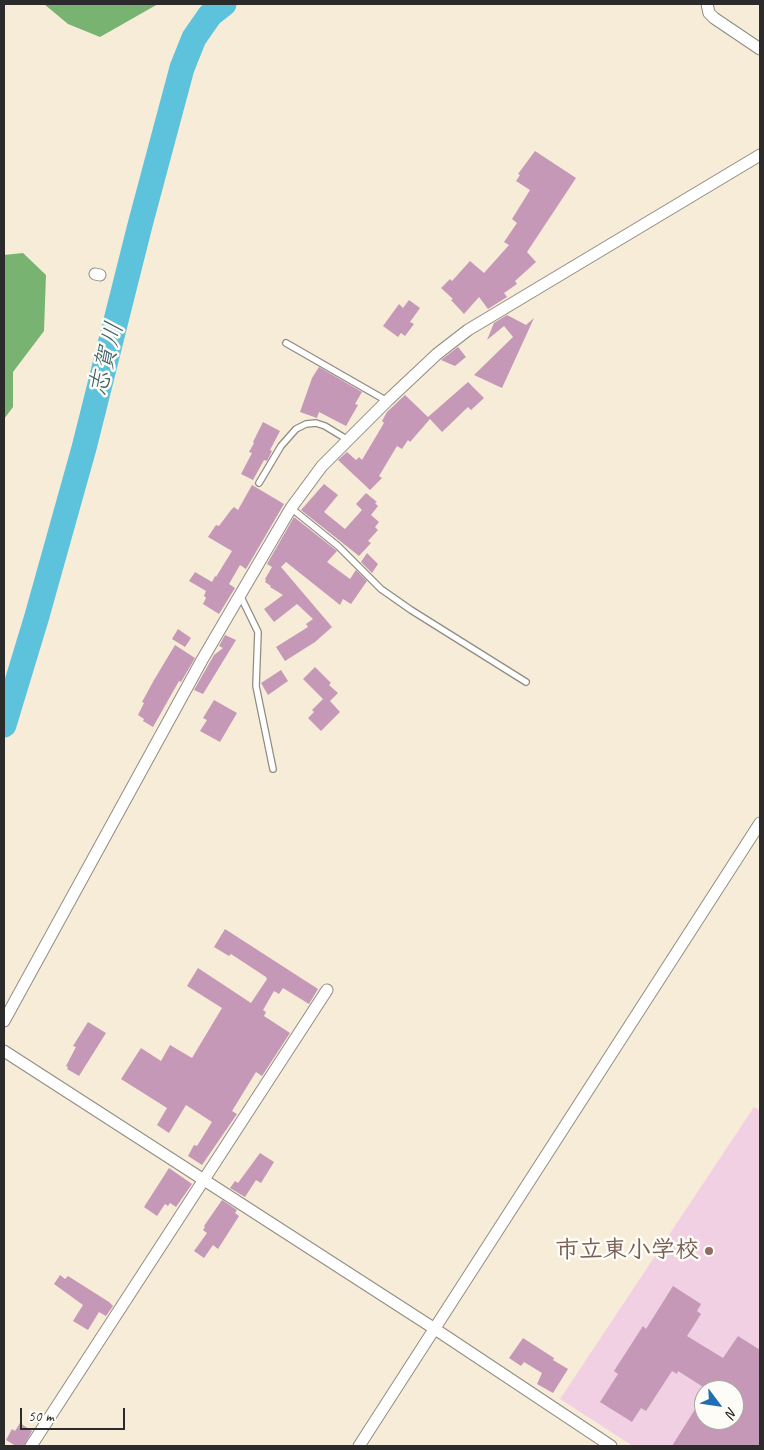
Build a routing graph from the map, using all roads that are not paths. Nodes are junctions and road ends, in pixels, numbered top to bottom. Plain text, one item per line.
1 (706, 4) edge
2 (760, 49) edge
3 (760, 154) edge
4 (286, 343) dead end
5 (387, 400) junction
6 (348, 440) junction
7 (259, 483) dead end
8 (291, 508) junction
9 (240, 596) junction
10 (526, 682) dead end
11 (273, 769) dead end
12 (760, 824) edge
13 (327, 990) dead end
14 (4, 1021) edge
15 (4, 1051) edge
16 (205, 1181) junction
17 (435, 1329) junction
18 (31, 1446) edge
19 (359, 1446) edge
20 (611, 1446) edge

1 - 2 street
3 - 5 street
4 - 5 lane
5 - 6 street
6 - 7 lane
6 - 8 street
8 - 9 street
8 - 10 lane
9 - 11 lane
9 - 14 street
12 - 17 street
13 - 16 street
15 - 16 street
16 - 17 street
16 - 18 street
17 - 19 street
17 - 20 street

